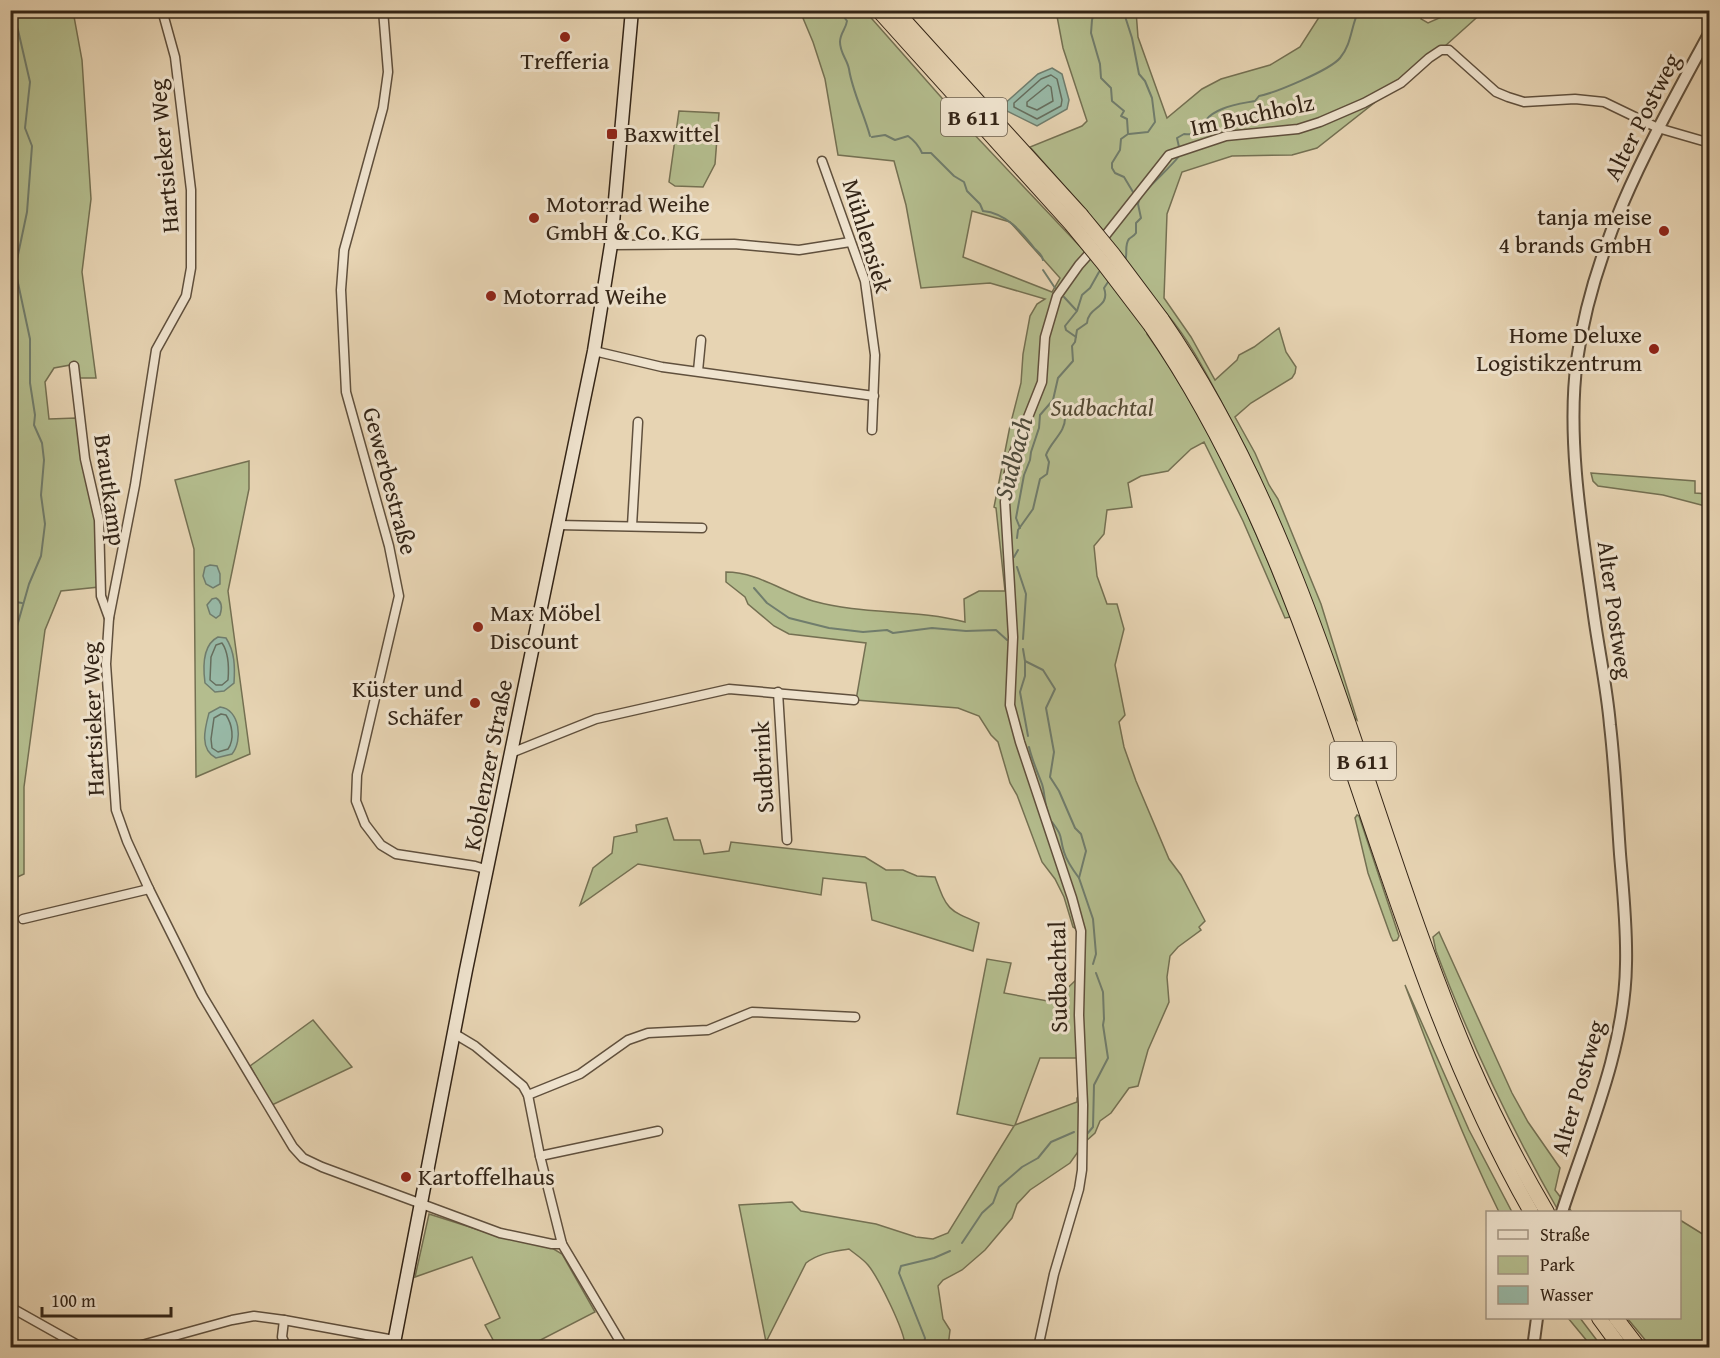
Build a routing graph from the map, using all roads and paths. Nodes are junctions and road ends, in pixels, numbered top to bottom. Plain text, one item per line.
1 (162, 10) edge
2 (383, 10) edge
3 (632, 10) edge
4 (878, 10) edge
5 (895, 10) edge
6 (1710, 32) edge
7 (1658, 128) junction
8 (1710, 142) edge
9 (822, 161) dead end
10 (1076, 219) junction
11 (850, 242) junction
12 (611, 245) junction
13 (1079, 265) joint
14 (1156, 322) junction
15 (701, 340) dead end
16 (594, 351) junction
17 (74, 366) dead end
18 (698, 371) junction
19 (874, 396) junction
20 (638, 422) dead end
21 (872, 430) dead end
22 (558, 525) junction
23 (632, 526) junction
24 (702, 528) dead end
25 (110, 618) junction
26 (778, 692) junction
27 (854, 700) dead end
28 (511, 753) junction
29 (787, 840) dead end
30 (488, 870) junction
31 (149, 889) junction
32 (23, 919) dead end
33 (855, 1017) dead end
34 (455, 1034) junction
35 (528, 1095) junction
36 (658, 1131) dead end
37 (540, 1156) junction
38 (421, 1204) junction
39 (1530, 1211) edge
40 (1546, 1211) edge
41 (1562, 1211) edge
42 (562, 1244) junction
43 (10, 1307) edge
44 (1537, 1319) edge
45 (1600, 1319) edge
46 (1618, 1319) edge
47 (285, 1320) junction
48 (394, 1344) edge
49 (83, 1347) edge
50 (131, 1347) edge
51 (287, 1347) edge
52 (624, 1347) edge
53 (1038, 1347) edge
54 (1533, 1347) edge
55 (1621, 1347) edge
56 (1639, 1347) edge

1 - 25 street, Hartsieker Weg
2 - 30 street, Gewerbestraße
3 - 12 main road, Koblenzer Straße
4 - 10 highway, B 611
5 - 10 highway, B 611
6 - 7 street, Alter Postweg
7 - 8 street, Im Buchholz
7 - 13 street, Im Buchholz
7 - 41 street, Alter Postweg
9 - 11 street, Mühlensiek
10 - 14 highway, B 611, bridge
11 - 12 street
11 - 19 street, Mühlensiek
12 - 16 main road, Koblenzer Straße
13 - 53 street, Sudbachtal
14 - 39 highway, B 611
14 - 40 highway, B 611
15 - 18 street
16 - 18 street
16 - 22 main road, Koblenzer Straße
17 - 25 street, Brautkamp
18 - 19 street
19 - 21 street, Mühlensiek
20 - 23 street
22 - 23 street
22 - 28 main road, Koblenzer Straße
23 - 24 street
25 - 31 street, Hartsieker Weg
26 - 27 street
26 - 28 street
26 - 29 street, Sudbrink
28 - 30 main road, Koblenzer Straße
30 - 34 main road, Koblenzer Straße
31 - 32 street
31 - 38 street, Hartsieker Weg
33 - 35 street
34 - 35 street
34 - 38 main road, Koblenzer Straße
35 - 37 street
36 - 37 street
37 - 42 street
38 - 42 street, Hartsieker Weg
38 - 48 main road, Koblenzer Straße
42 - 52 street
43 - 49 street
44 - 54 street
45 - 55 highway
46 - 56 highway
47 - 48 street
47 - 50 street
47 - 51 street

